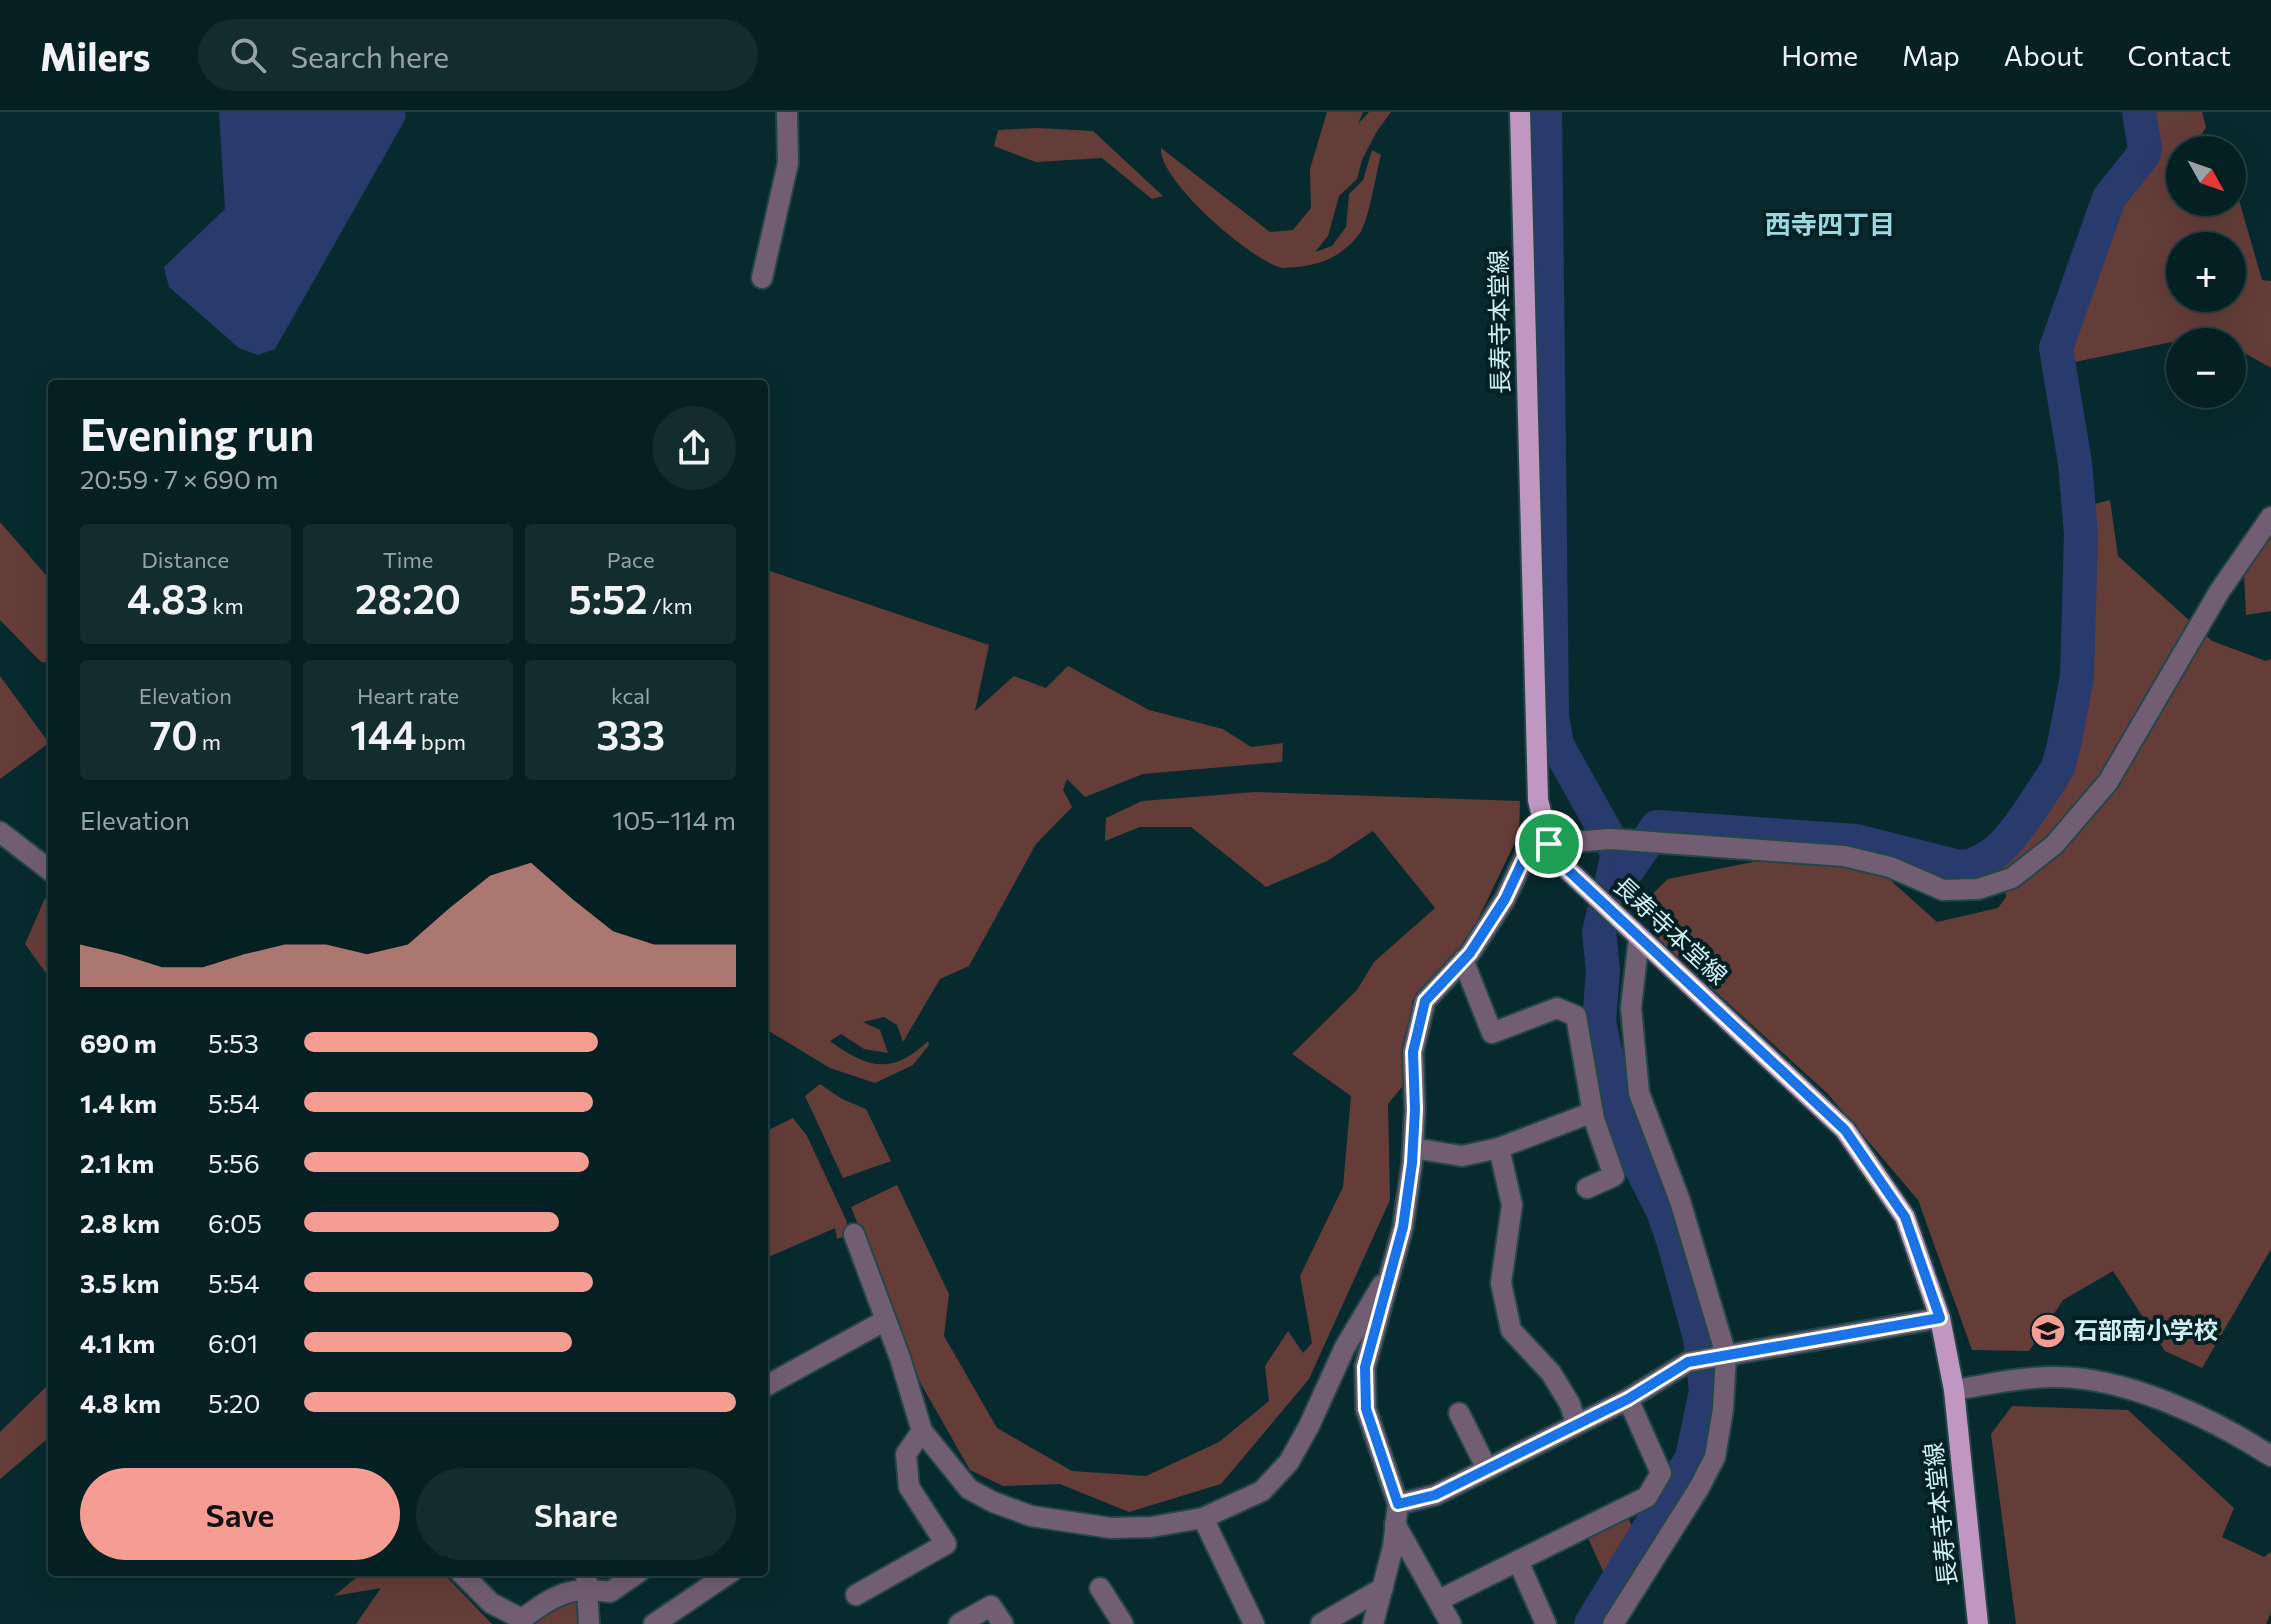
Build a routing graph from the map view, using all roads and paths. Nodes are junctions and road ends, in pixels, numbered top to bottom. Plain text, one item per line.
1 (787, 112) edge
2 (1520, 112) edge
3 (762, 278) dead end
4 (2271, 517) edge
5 (0, 832) edge
6 (1549, 844) junction
7 (48, 869) edge
8 (1639, 937) junction
9 (1463, 960) junction
10 (1593, 1112) junction
11 (1413, 1148) junction
12 (1499, 1148) junction
13 (1587, 1188) dead end
14 (854, 1234) dead end
15 (1394, 1264) junction
16 (1940, 1318) junction
17 (886, 1320) junction
18 (1726, 1355) junction
19 (768, 1385) edge
20 (1954, 1390) junction
21 (1628, 1399) junction
22 (1459, 1413) dead end
23 (1576, 1424) junction
24 (922, 1431) junction
25 (2271, 1456) edge
26 (1487, 1469) junction
27 (1397, 1514) junction
28 (1203, 1518) junction
29 (1518, 1561) junction
30 (464, 1576) edge
31 (633, 1576) edge
32 (725, 1576) edge
33 (587, 1580) edge
34 (1100, 1588) dead end
35 (1383, 1588) junction
36 (856, 1595) dead end
37 (1439, 1600) junction
38 (589, 1624) edge
39 (654, 1624) edge
40 (959, 1624) edge
41 (1003, 1624) edge
42 (1123, 1624) edge
43 (1254, 1624) edge
44 (1321, 1624) edge
45 (1373, 1624) edge
46 (1451, 1624) edge
47 (1546, 1624) edge
48 (1613, 1624) edge
49 (1978, 1624) edge

1 - 3 street
2 - 6 main road, 長寿寺本堂線
4 - 6 street
5 - 7 street
6 - 8 main road, 長寿寺本堂線
6 - 9 street
8 - 16 main road, 長寿寺本堂線
8 - 18 street
9 - 10 street
9 - 11 street
10 - 12 street
10 - 13 street
11 - 12 street
11 - 15 street
12 - 23 street
14 - 17 street
15 - 27 street
15 - 28 street
16 - 18 street
16 - 20 main road, 長寿寺本堂線
17 - 19 street
17 - 24 street
18 - 21 street
18 - 48 street
20 - 25 street
20 - 49 main road, 長寿寺本堂線
21 - 23 street
21 - 29 street
22 - 26 street
23 - 26 street
24 - 28 street
24 - 36 street
26 - 27 street
27 - 35 street
27 - 37 street
28 - 43 street
29 - 37 street
29 - 47 street
30 - 33 street
31 - 33 street
32 - 39 street
33 - 38 street
34 - 42 street
35 - 44 street
35 - 45 street
37 - 46 street
40 - 41 street

